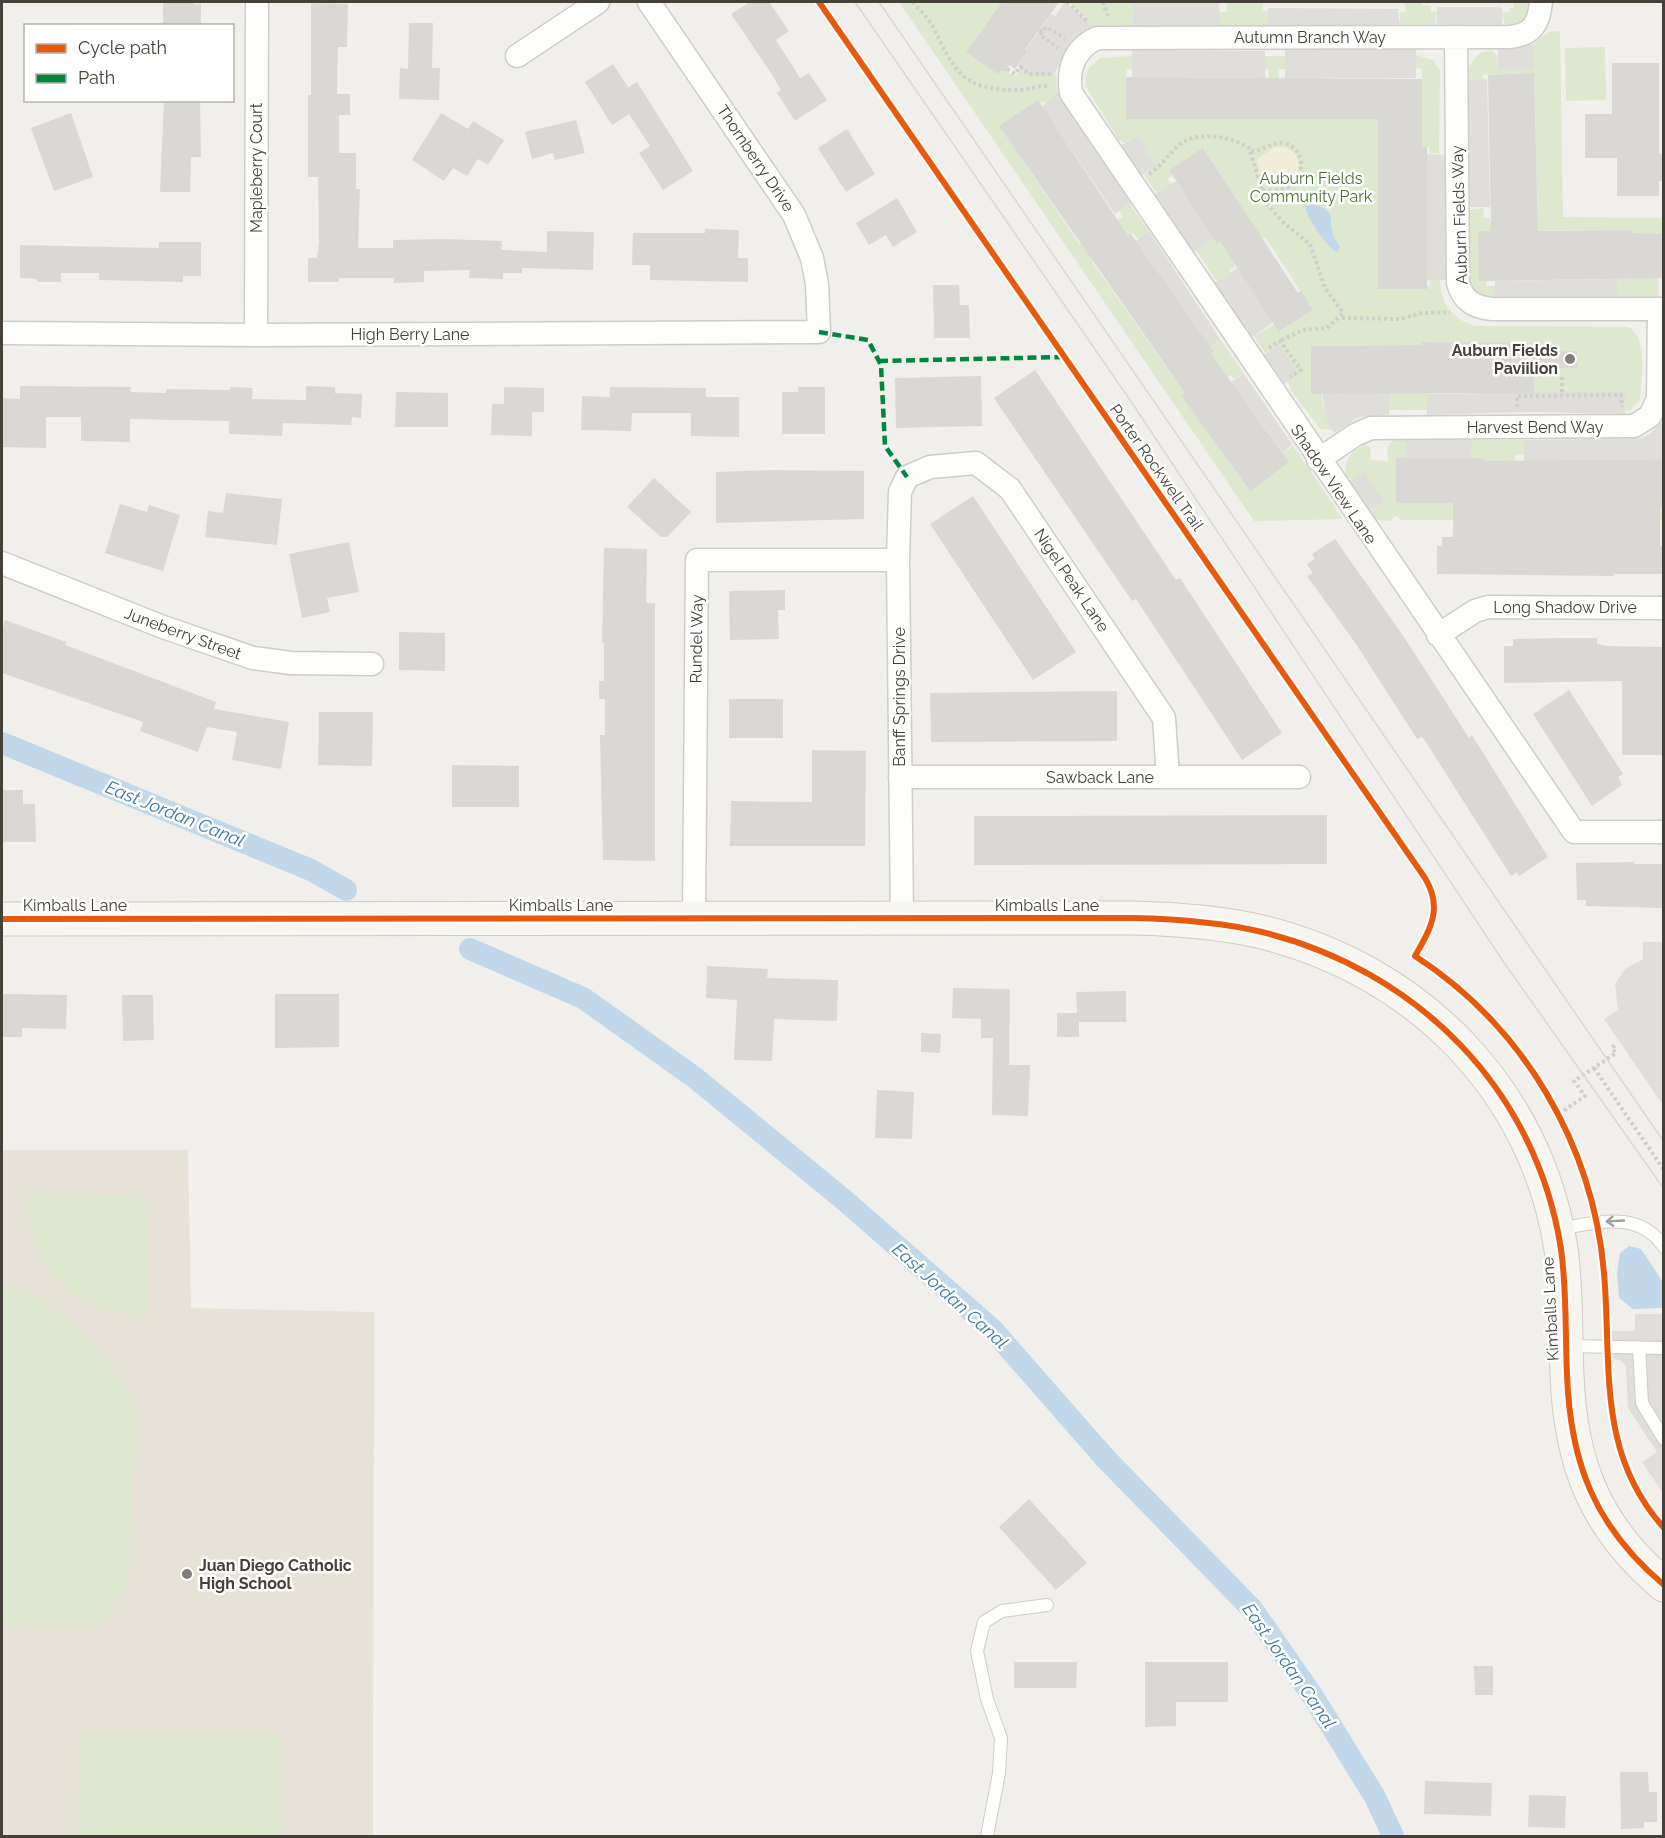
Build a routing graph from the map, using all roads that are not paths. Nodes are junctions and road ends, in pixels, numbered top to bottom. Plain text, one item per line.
1 (257, 2) edge
2 (598, 2) edge
3 (649, 2) edge
4 (1540, 8) edge
5 (1456, 37) junction
6 (1070, 53) joint
7 (517, 56) dead end
8 (1661, 309) edge
9 (819, 332) joint
10 (2, 333) edge
11 (256, 335) junction
12 (1318, 460) junction
13 (907, 477) joint
14 (898, 560) junction
15 (2, 563) edge
16 (1664, 608) edge
17 (1438, 635) junction
18 (372, 664) dead end
19 (900, 777) junction
20 (1168, 777) junction
21 (1299, 777) dead end
22 (1664, 832) edge
23 (694, 918) junction
24 (902, 918) junction
25 (2, 919) edge
26 (1557, 1229) junction
27 (1664, 1247) edge
28 (1566, 1346) junction
29 (1639, 1347) junction
30 (1664, 1348) edge
31 (1664, 1439) edge
32 (1664, 1585) edge
33 (1047, 1605) dead end
34 (987, 1836) edge

1 - 11 street, Mapleberry Court
2 - 7 street
3 - 9 street, Thornberry Drive
4 - 5 street, Autumn Branch Way
5 - 6 street, Autumn Branch Way
5 - 8 street, Auburn Fields Way
6 - 12 street, Shadow View Lane
8 - 12 street, Harvest Bend Way
9 - 11 street, High Berry Lane
10 - 11 street, High Berry Lane
12 - 17 street, Shadow View Lane
13 - 14 street, Banff Springs Drive
13 - 20 street, Nigel Peak Lane
14 - 19 street, Banff Springs Drive
14 - 23 street, Rundel Way
15 - 18 street, Juneberry Street
16 - 17 street, Long Shadow Drive
17 - 22 street, Shadow View Lane
19 - 20 street, Sawback Lane
19 - 24 street, Banff Springs Drive
20 - 21 street, Sawback Lane
23 - 24 street, Kimballs Lane
23 - 25 street, Kimballs Lane
24 - 26 street, Kimballs Lane
27 -> 26 lane
26 - 28 street, Kimballs Lane
28 - 29 lane
28 - 32 street, Kimballs Lane
29 - 30 lane
29 - 31 lane
33 - 34 lane

